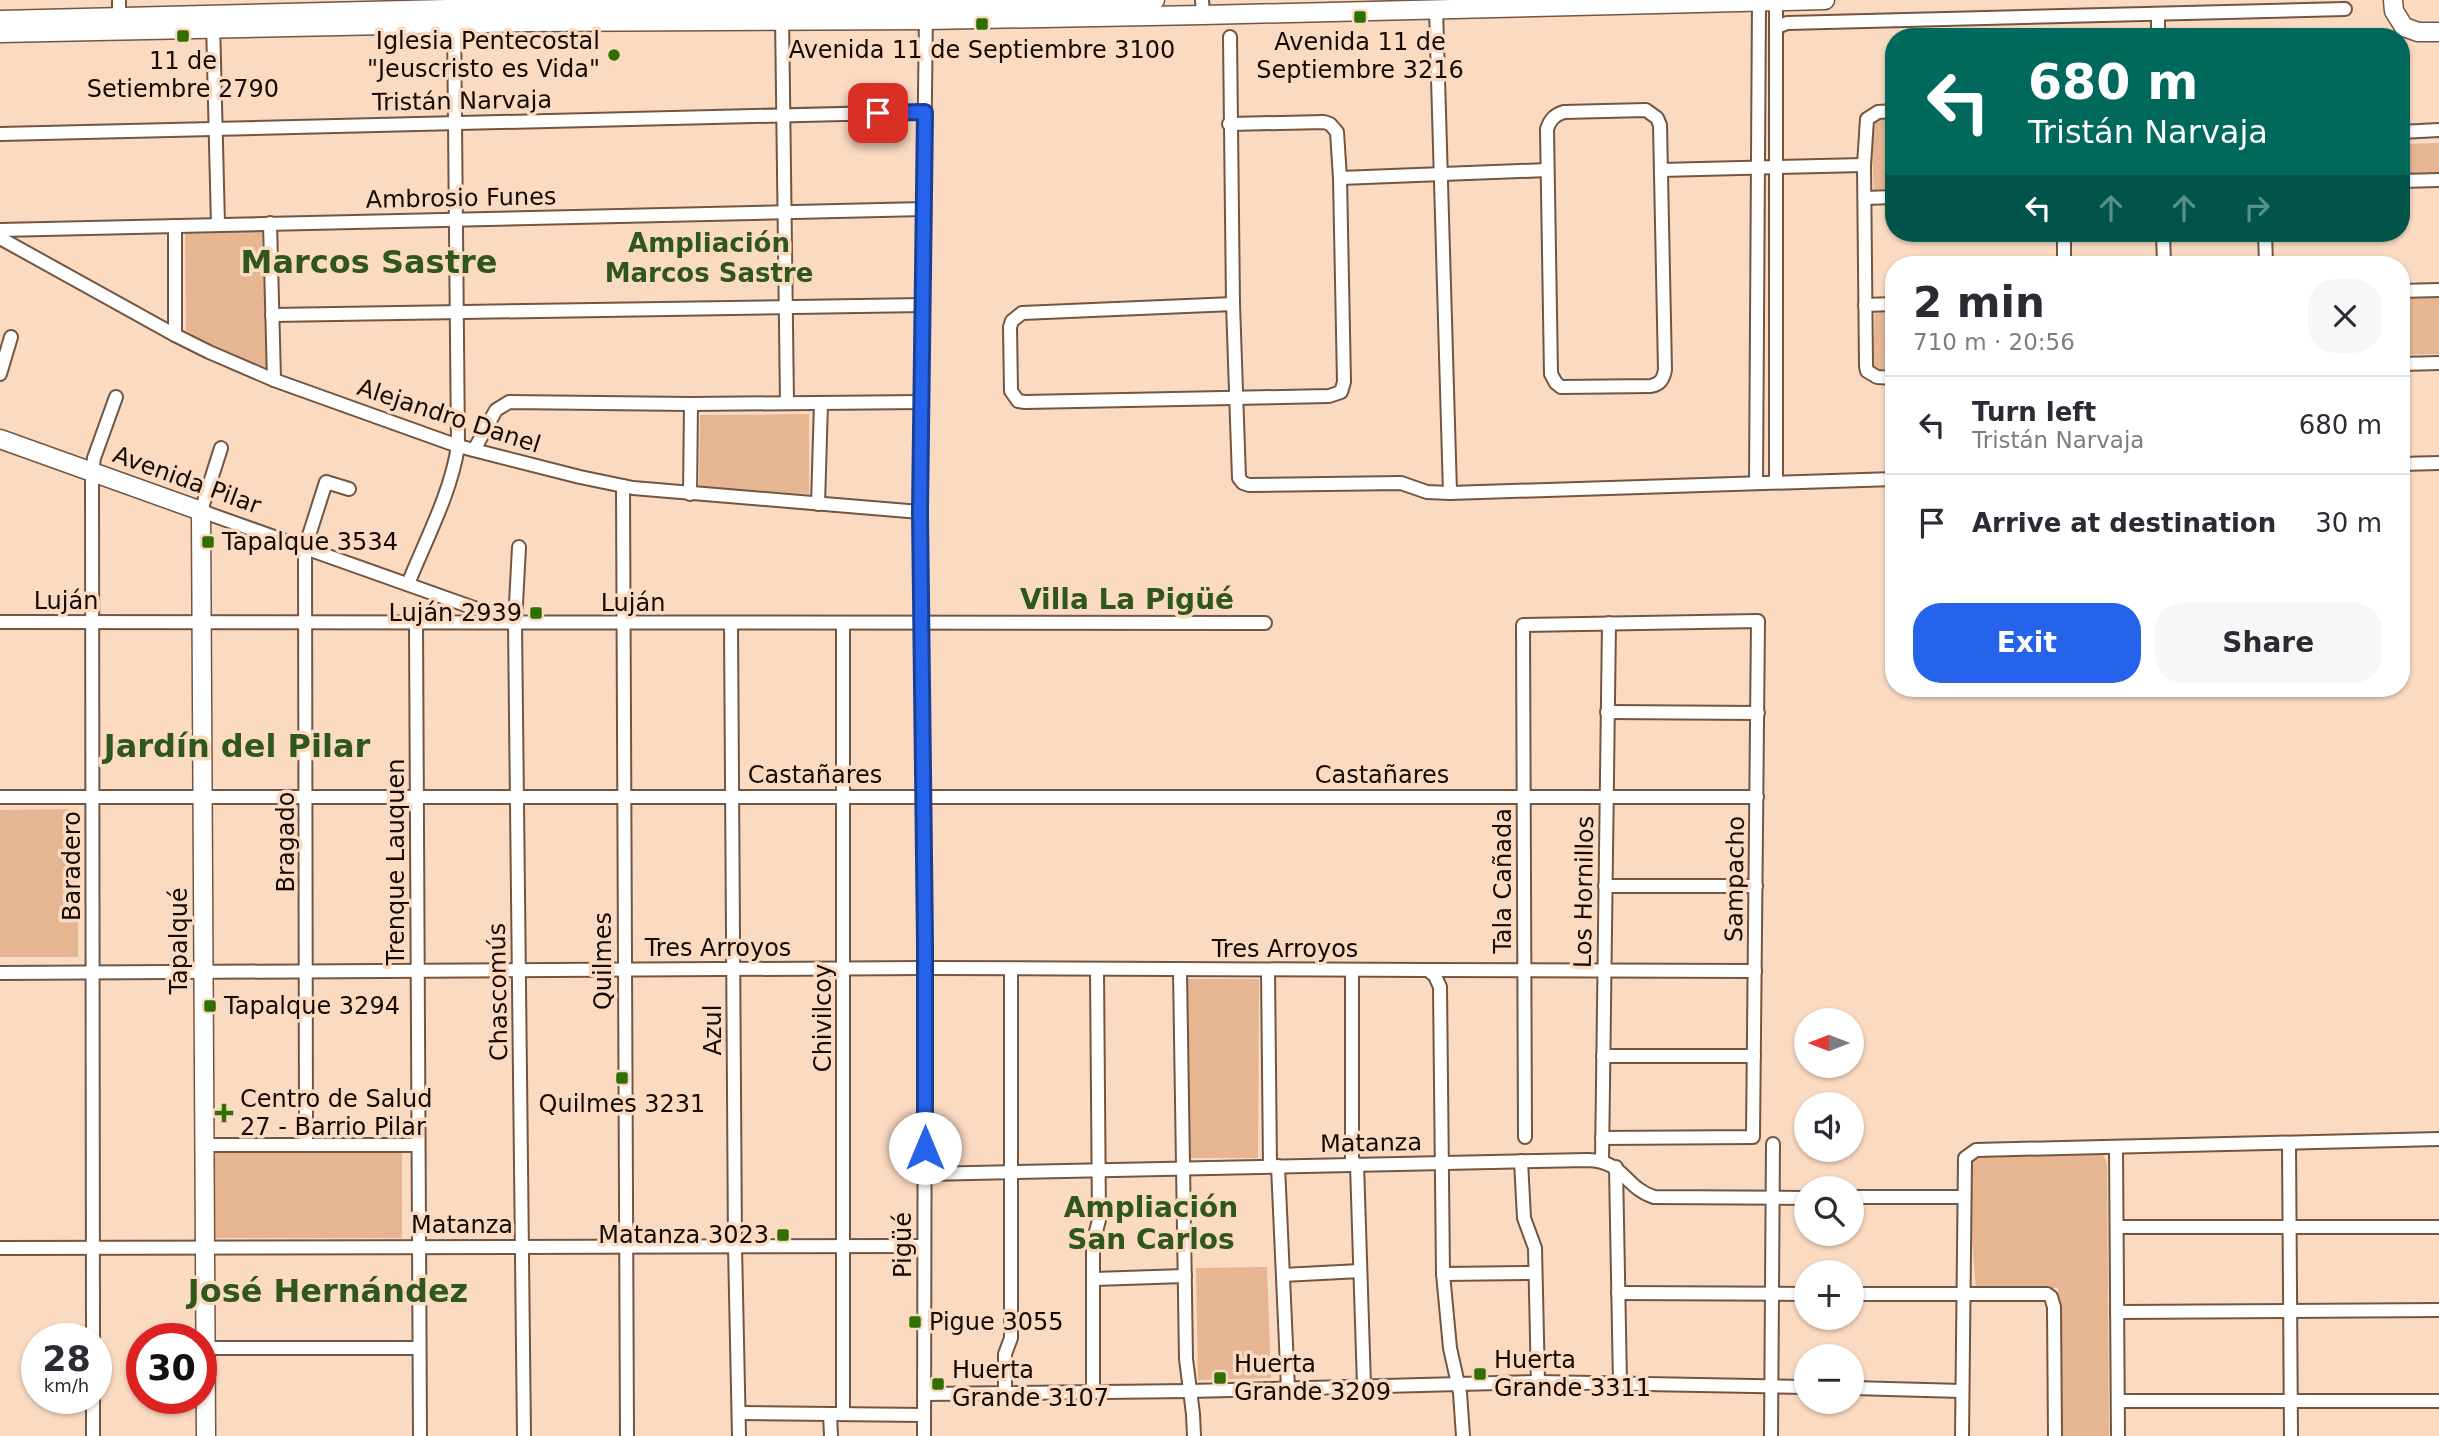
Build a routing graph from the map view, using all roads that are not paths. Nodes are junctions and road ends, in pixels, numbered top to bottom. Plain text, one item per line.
1 (1155, 0) edge
2 (1825, 0) edge
3 (2393, 0) edge
4 (1768, 1) edge
5 (1545, 3) edge
6 (1349, 5) edge
7 (1272, 6) edge
8 (1202, 7) edge
9 (965, 8) edge
10 (119, 9) edge
11 (1436, 9) junction
12 (2346, 9) dead end
13 (926, 12) junction
14 (783, 13) junction
15 (2158, 14) junction
16 (194, 15) edge
17 (454, 17) junction
18 (0, 20) edge
19 (213, 22) junction
20 (1777, 27) junction
21 (2158, 28) edge
22 (2407, 28) edge
23 (2410, 29) edge
24 (2439, 32) edge
25 (0, 33) edge
26 (1230, 37) dead end
27 (925, 112) junction
28 (1885, 112) edge
29 (783, 115) junction
30 (456, 122) junction
31 (1229, 124) junction
32 (216, 128) junction
33 (2439, 130) edge
34 (2410, 132) edge
35 (0, 134) edge
36 (1864, 165) junction
37 (1775, 167) junction
38 (1759, 168) junction
39 (1546, 170) junction
40 (1661, 170) junction
41 (1441, 175) junction
42 (1340, 178) junction
43 (2439, 180) edge
44 (2410, 181) edge
45 (1885, 197) edge
46 (1865, 198) junction
47 (924, 209) junction
48 (785, 212) junction
49 (456, 219) junction
50 (270, 223) junction
51 (218, 225) junction
52 (175, 226) junction
53 (0, 230) edge
54 (0, 239) edge
55 (2439, 289) edge
56 (2410, 291) edge
57 (1233, 304) junction
58 (1885, 304) edge
59 (923, 305) junction
60 (1865, 305) junction
61 (786, 307) junction
62 (457, 312) junction
63 (272, 314) junction
64 (175, 335) junction
65 (11, 337) dead end
66 (2439, 363) edge
67 (2410, 364) edge
68 (0, 374) edge
69 (1885, 377) edge
70 (274, 380) junction
71 (116, 397) dead end
72 (1235, 398) junction
73 (922, 402) junction
74 (787, 403) junction
75 (821, 403) junction
76 (691, 404) junction
77 (0, 439) edge
78 (458, 446) junction
79 (221, 448) dead end
80 (474, 450) junction
81 (2439, 463) edge
82 (2410, 464) edge
83 (92, 472) junction
84 (1885, 479) edge
85 (1776, 482) junction
86 (1756, 483) junction
87 (623, 486) junction
88 (349, 489) dead end
89 (1450, 492) junction
90 (690, 494) junction
91 (818, 504) junction
92 (201, 511) junction
93 (920, 512) junction
94 (519, 547) dead end
95 (305, 548) junction
96 (408, 584) junction
97 (0, 622) edge
98 (93, 622) junction
99 (202, 622) junction
100 (305, 622) junction
101 (843, 622) junction
102 (922, 622) junction
103 (416, 623) junction
104 (515, 623) junction
105 (1265, 623) dead end
106 (1609, 623) junction
107 (625, 624) junction
108 (731, 624) junction
109 (1607, 712) junction
110 (1758, 713) junction
111 (306, 796) junction
112 (417, 796) junction
113 (516, 796) junction
114 (624, 796) junction
115 (732, 796) junction
116 (844, 796) junction
117 (923, 796) junction
118 (1523, 796) junction
119 (1606, 796) junction
120 (0, 797) edge
121 (93, 797) junction
122 (202, 797) junction
123 (1757, 797) junction
124 (1605, 886) junction
125 (1756, 886) junction
126 (925, 968) junction
127 (733, 969) junction
128 (844, 969) junction
129 (1011, 969) junction
130 (519, 970) junction
131 (624, 970) junction
132 (1097, 970) junction
133 (1268, 970) junction
134 (1353, 970) junction
135 (307, 971) junction
136 (418, 971) junction
137 (1180, 971) junction
138 (1524, 971) junction
139 (1604, 971) junction
140 (1755, 971) junction
141 (203, 972) junction
142 (0, 973) edge
143 (93, 973) junction
144 (1432, 973) junction
145 (1603, 1056) junction
146 (1754, 1056) junction
147 (1525, 1137) dead end
148 (1602, 1138) junction
149 (2439, 1139) edge
150 (1773, 1144) dead end
151 (2289, 1144) junction
152 (204, 1145) junction
153 (306, 1145) junction
154 (418, 1145) junction
155 (2116, 1148) junction
156 (1521, 1161) junction
157 (1602, 1161) junction
158 (1441, 1163) junction
159 (1355, 1164) junction
160 (1274, 1166) junction
161 (1616, 1167) junction
162 (1183, 1168) junction
163 (1098, 1170) junction
164 (1012, 1172) junction
165 (925, 1174) junction
166 (1964, 1197) junction
167 (1773, 1198) junction
168 (1794, 1198) edge
169 (1864, 1198) edge
170 (2117, 1227) junction
171 (2288, 1227) junction
172 (2439, 1227) edge
173 (845, 1245) junction
174 (419, 1246) junction
175 (522, 1246) junction
176 (626, 1246) junction
177 (735, 1246) junction
178 (925, 1246) junction
179 (204, 1247) junction
180 (0, 1248) edge
181 (93, 1248) junction
182 (1360, 1271) junction
183 (1535, 1273) junction
184 (1443, 1274) junction
185 (1283, 1275) junction
186 (1185, 1276) junction
187 (1094, 1279) junction
188 (1618, 1293) junction
189 (1772, 1294) junction
190 (1794, 1294) edge
191 (1864, 1294) edge
192 (1962, 1294) junction
193 (2439, 1310) edge
194 (2290, 1311) junction
195 (2118, 1312) junction
196 (93, 1323) edge
197 (205, 1323) edge
198 (217, 1348) edge
199 (419, 1348) junction
200 (1538, 1382) junction
201 (1459, 1384) junction
202 (1620, 1384) junction
203 (1364, 1386) junction
204 (1771, 1387) junction
205 (1794, 1388) edge
206 (1864, 1388) edge
207 (1287, 1389) junction
208 (1190, 1391) junction
209 (1962, 1391) junction
210 (1005, 1392) junction
211 (1093, 1392) junction
212 (924, 1394) junction
213 (2118, 1401) junction
214 (2290, 1401) junction
215 (2439, 1401) edge
216 (739, 1413) junction
217 (93, 1414) edge
218 (206, 1414) edge
219 (837, 1414) junction
220 (924, 1415) junction
221 (93, 1436) edge
222 (206, 1436) edge
223 (420, 1436) edge
224 (524, 1436) edge
225 (627, 1436) edge
226 (739, 1436) edge
227 (831, 1436) edge
228 (923, 1436) edge
229 (1194, 1436) edge
230 (1463, 1436) edge
231 (1771, 1436) edge
232 (1962, 1436) edge
233 (2054, 1436) edge
234 (2118, 1436) edge
235 (2291, 1436) edge

1 - 9 main road
2 - 4 main road
3 - 22 main road
4 - 5 main road
4 - 20 street
4 - 38 street
5 - 11 main road
6 - 7 main road
6 - 11 main road
7 - 8 main road
8 - 9 main road
9 - 13 main road
10 - 16 main road
10 - 18 main road
11 - 41 street
12 - 15 street
13 - 14 main road
13 - 27 street, Pigüé
14 - 17 main road
14 - 29 street
15 - 20 street
15 - 21 street
16 - 19 main road
16 - 25 main road
17 - 19 main road
17 - 30 street
19 - 32 street
20 - 37 street
23 - 24 main road
26 - 31 street
27 - 29 street, Tristán Narvaja
27 - 47 street, Pigüé
28 - 36 street
29 - 30 street, Tristán Narvaja
29 - 48 street
30 - 32 street, Tristán Narvaja
30 - 49 street
31 - 42 street
31 - 57 street
32 - 35 street, Tristán Narvaja
32 - 51 street
33 - 34 street
36 - 37 street
36 - 46 street
37 - 38 street
37 - 85 street
38 - 40 street
38 - 86 street
39 - 40 street
39 - 40 street
39 - 41 street
41 - 42 street
41 - 89 street
42 - 72 street
43 - 44 street
45 - 46 street
46 - 60 street
47 - 48 street, Ambrosio Funes
47 - 59 street, Pigüé
48 - 49 street, Ambrosio Funes
48 - 61 street
49 - 50 street, Ambrosio Funes
49 - 62 street
50 - 51 street, Ambrosio Funes
50 - 63 street
51 - 52 street, Ambrosio Funes
52 - 53 street, Ambrosio Funes
52 - 64 street
54 - 64 street, Alejandro Danel
55 - 56 street
57 - 72 street
57 - 72 street
58 - 60 street
59 - 61 street
59 - 73 street, Pigüé
60 - 69 street
61 - 62 street
61 - 74 street
62 - 63 street
62 - 78 street
63 - 70 street
64 - 70 street, Alejandro Danel
65 - 68 street
66 - 67 street
70 - 78 street, Alejandro Danel
71 - 83 street, Baradero
72 - 89 street
73 - 75 street
73 - 93 street, Pigüé
74 - 75 street
74 - 76 street
75 - 91 street
76 - 80 street
76 - 90 street
77 - 83 main road, Avenida Pilar
78 - 80 street, Alejandro Danel
78 - 96 street
79 - 92 street, Tapalqué
80 - 87 street, Alejandro Danel
81 - 82 street
83 - 92 main road, Avenida Pilar
83 - 98 street, Baradero
84 - 85 street
85 - 86 street
86 - 89 street
87 - 90 street, Alejandro Danel
87 - 107 street, Quilmes
88 - 95 street, Bragado
90 - 91 street, Alejandro Danel
91 - 93 street, Alejandro Danel
92 - 95 street, Avenida Pilar
92 - 99 main road, Tapalqué
93 - 102 street, Pigüé
94 - 104 street, Chascomús
95 - 96 street, Avenida Pilar
95 - 100 street, Bragado
96 - 104 street, Avenida Pilar
97 - 98 street, Luján
98 - 99 street, Luján
98 - 121 street, Baradero
99 - 100 street, Luján
99 - 122 main road, Tapalqué
100 - 103 street, Luján
100 - 111 street, Bragado
101 - 102 street, Luján
101 - 108 street, Luján
101 - 116 street, Chivilcoy
102 - 105 street, Luján
102 - 117 street, Pigüé
103 - 104 street, Luján
103 - 112 street, Trenque Lauquen
104 - 107 street, Luján
104 - 113 street, Chascomús
106 - 109 street, Los Hornillos
106 - 110 street, Sampacho
106 - 118 street, Tala Cañada
107 - 108 street, Luján
107 - 114 street, Quilmes
108 - 115 street, Azul
109 - 110 street
109 - 119 street, Los Hornillos
110 - 123 street, Sampacho
111 - 112 street, Castañares
111 - 122 street, Castañares
111 - 135 street, Bragado
112 - 113 street, Castañares
112 - 136 street, Trenque Lauquen
113 - 114 street, Castañares
113 - 130 street, Chascomús
114 - 115 street, Castañares
114 - 131 street, Quilmes
115 - 116 street, Castañares
115 - 127 street, Azul
116 - 117 street, Castañares
116 - 128 street, Chivilcoy
117 - 118 street, Castañares
117 - 126 street, Pigüé
118 - 119 street, Castañares
118 - 138 street, Tala Cañada
119 - 123 street, Castañares
119 - 124 street, Los Hornillos
120 - 121 street, Castañares
121 - 122 street, Castañares
121 - 143 street, Baradero
122 - 141 main road, Tapalqué
123 - 125 street, Sampacho
124 - 125 street
124 - 139 street, Los Hornillos
125 - 140 street, Sampacho
126 - 128 street, Tres Arroyos
126 - 129 street, Tres Arroyos
126 - 165 street, Pigüé
127 - 128 street, Tres Arroyos
127 - 131 street, Tres Arroyos
127 - 177 street, Azul
128 - 173 street, Chivilcoy
129 - 132 street, Tres Arroyos
129 - 164 street
130 - 131 street, Tres Arroyos
130 - 136 street, Tres Arroyos
130 - 175 street, Chascomús
131 - 176 street, Quilmes
132 - 137 street, Tres Arroyos
132 - 163 street
133 - 134 street, Tres Arroyos
133 - 137 street, Tres Arroyos
133 - 160 street
134 - 144 street, Tres Arroyos
134 - 159 street
135 - 136 street, Tres Arroyos
135 - 141 street, Tres Arroyos
135 - 153 street, Bragado
136 - 154 street, Trenque Lauquen
137 - 162 street
138 - 139 street, Tres Arroyos
138 - 144 street, Tres Arroyos
138 - 147 street, Tala Cañada
139 - 140 street, Tres Arroyos
139 - 145 street, Los Hornillos
140 - 146 street, Sampacho
141 - 143 street, Tres Arroyos
141 - 152 main road, Tapalqué
142 - 143 street, Tres Arroyos
143 - 181 street, Baradero
144 - 158 street
145 - 146 street
145 - 148 street, Los Hornillos
146 - 148 street, Sampacho
148 - 157 street, Los Hornillos
149 - 151 street
150 - 167 street
151 - 155 street
151 - 171 street
152 - 153 street
152 - 179 main road, Tapalqué
153 - 154 street
154 - 174 street, Trenque Lauquen
155 - 166 street
155 - 170 street
156 - 157 street, Matanza
156 - 158 street, Matanza
156 - 183 street
157 - 161 street, Matanza
158 - 159 street, Matanza
158 - 184 street
159 - 160 street, Matanza
159 - 182 street
160 - 162 street, Matanza
160 - 185 street
161 - 167 street, Matanza
161 - 188 street
162 - 163 street, Matanza
162 - 186 street
163 - 164 street, Matanza
163 - 187 street
164 - 165 street, Matanza
164 - 210 street
165 - 178 street, Pigüé
166 - 169 street
166 - 192 street
167 - 168 street, Matanza
167 - 189 street
170 - 171 street
170 - 195 street
171 - 172 street
171 - 194 street
173 - 177 street, Matanza
173 - 178 street, Matanza
173 - 219 street, Chivilcoy
174 - 175 street, Matanza
174 - 179 street, Matanza
174 - 199 street, Trenque Lauquen
175 - 176 street, Matanza
175 - 224 street, Chascomús
176 - 177 street, Matanza
176 - 225 street, Quilmes
177 - 216 street, Azul
178 - 212 street, Pigüé
179 - 181 street, Matanza
179 - 197 main road, Tapalqué
180 - 181 street, Matanza
181 - 196 street, Baradero
182 - 185 street
182 - 203 street
183 - 184 street
183 - 200 street
184 - 201 street
185 - 207 street
186 - 187 street
186 - 208 street
187 - 211 street
188 - 189 street
188 - 202 street
189 - 190 street
189 - 204 street
191 - 192 street
192 - 209 street
192 - 233 street
193 - 194 street
194 - 195 street
194 - 214 street
195 - 213 street
198 - 199 street
199 - 223 street, Trenque Lauquen
200 - 201 street
200 - 202 street
201 - 203 street
201 - 230 street
202 - 204 street
203 - 207 street
204 - 205 street
204 - 231 street
206 - 209 street
207 - 208 street
208 - 211 street
208 - 229 street
209 - 232 street
210 - 211 street
210 - 212 street
212 - 220 street, Pigüé
213 - 214 street
213 - 234 street
214 - 215 street
214 - 235 street
216 - 219 street
216 - 226 street, Azul
217 - 221 street
218 - 222 main road, Tapalqué
219 - 220 street
219 - 227 street, Chivilcoy
220 - 228 street, Pigüé

